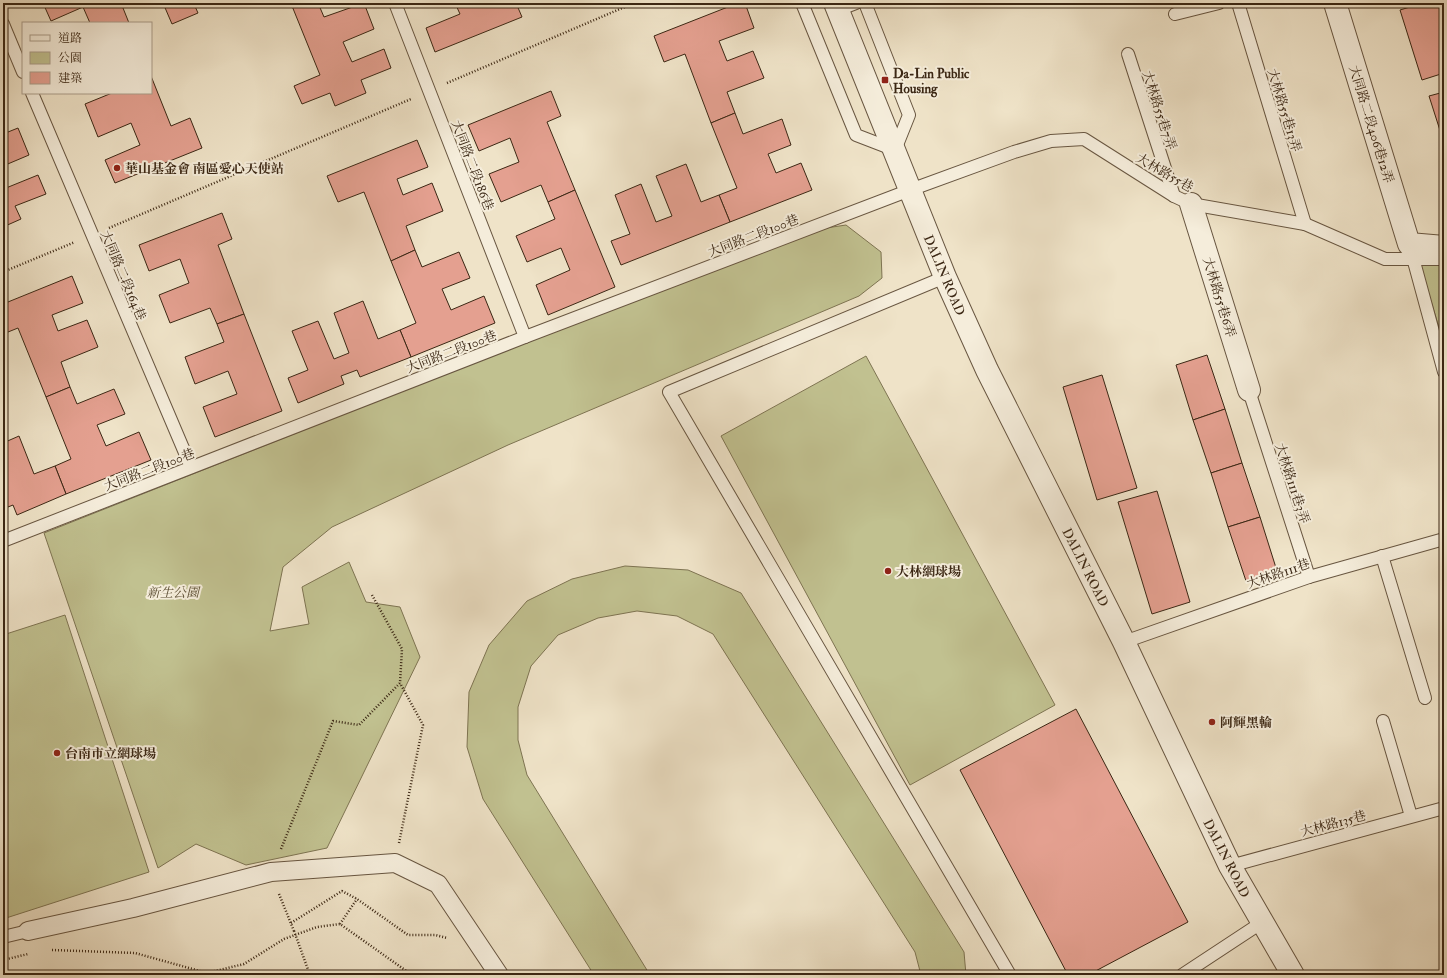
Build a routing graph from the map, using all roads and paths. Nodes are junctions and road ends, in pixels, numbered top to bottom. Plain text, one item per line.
1 (395, 3) edge
2 (634, 3) edge
3 (802, 3) edge
4 (865, 3) edge
5 (1219, 3) edge
6 (1238, 3) edge
7 (1335, 3) edge
8 (843, 6) edge
9 (1175, 14) dead end
10 (3, 24) edge
11 (1128, 54) dead end
12 (22, 70) edge
13 (430, 91) junction
14 (32, 94) edge
15 (895, 150) junction
16 (910, 190) junction
17 (1183, 200) junction
18 (1305, 224) junction
19 (92, 235) junction
20 (1444, 247) edge
21 (1411, 251) junction
22 (1444, 259) edge
23 (3, 272) edge
24 (945, 277) junction
25 (525, 337) junction
26 (1444, 372) edge
27 (1250, 394) joint
28 (191, 467) junction
29 (1444, 539) edge
30 (3, 541) edge
31 (1382, 556) junction
32 (1308, 577) junction
33 (372, 595) dead end
34 (1124, 642) junction
35 (400, 683) junction
36 (1425, 698) dead end
37 (1383, 721) dead end
38 (1444, 808) edge
39 (1411, 816) junction
40 (395, 863) junction
41 (1230, 866) junction
42 (271, 872) junction
43 (357, 899) junction
44 (291, 923) junction
45 (1262, 923) junction
46 (340, 924) junction
47 (28, 931) joint
48 (3, 937) edge
49 (451, 939) dead end
50 (45, 951) dead end
51 (31, 954) dead end
52 (3, 960) edge
53 (310, 975) edge
54 (412, 975) edge
55 (499, 975) edge
56 (1010, 975) edge
57 (1182, 975) edge
58 (1293, 975) edge

1 - 13 lane, 大同路二段186巷
2 - 13 path
3 - 15 lane
4 - 15 lane
5 - 9 lane
6 - 18 lane, 大林路55巷13弄
7 - 21 street, 大同路二段406巷12弄
8 - 15 street, DALIN ROAD
10 - 12 lane
11 - 17 lane, 大林路55巷7弄
13 - 19 path
13 - 25 lane, 大同路二段186巷
14 - 19 lane, 大同路二段164巷
15 - 16 street, DALIN ROAD
16 - 17 lane, 大林路55巷
16 - 24 street, DALIN ROAD
16 - 25 lane, 大同路二段100巷
17 - 18 lane, 大林路55巷
17 - 27 street, 大林路55巷6弄
18 - 21 lane, 大林路55巷
19 - 23 path
19 - 28 lane, 大同路二段164巷
20 - 21 street
21 - 22 lane, 大林路55巷
21 - 26 lane
24 - 34 street, DALIN ROAD
24 - 56 lane
25 - 28 lane, 大同路二段100巷
27 - 32 lane, 大林路111巷3弄
28 - 30 lane, 大同路二段100巷
29 - 31 lane, 大林路111巷
31 - 32 lane, 大林路111巷
31 - 36 lane
32 - 34 lane, 大林路111巷
33 - 35 path
34 - 41 street, DALIN ROAD
35 - 40 path
35 - 42 path
37 - 39 lane
38 - 39 lane, 大林路135巷
39 - 41 lane, 大林路135巷
40 - 42 street
40 - 55 street
41 - 45 street, DALIN ROAD
42 - 44 path
42 - 47 street
43 - 44 path
43 - 46 path
43 - 49 path
44 - 53 path, bridge
45 - 57 lane
45 - 58 street, DALIN ROAD
46 - 50 path
46 - 54 path
47 - 48 lane
51 - 52 path

